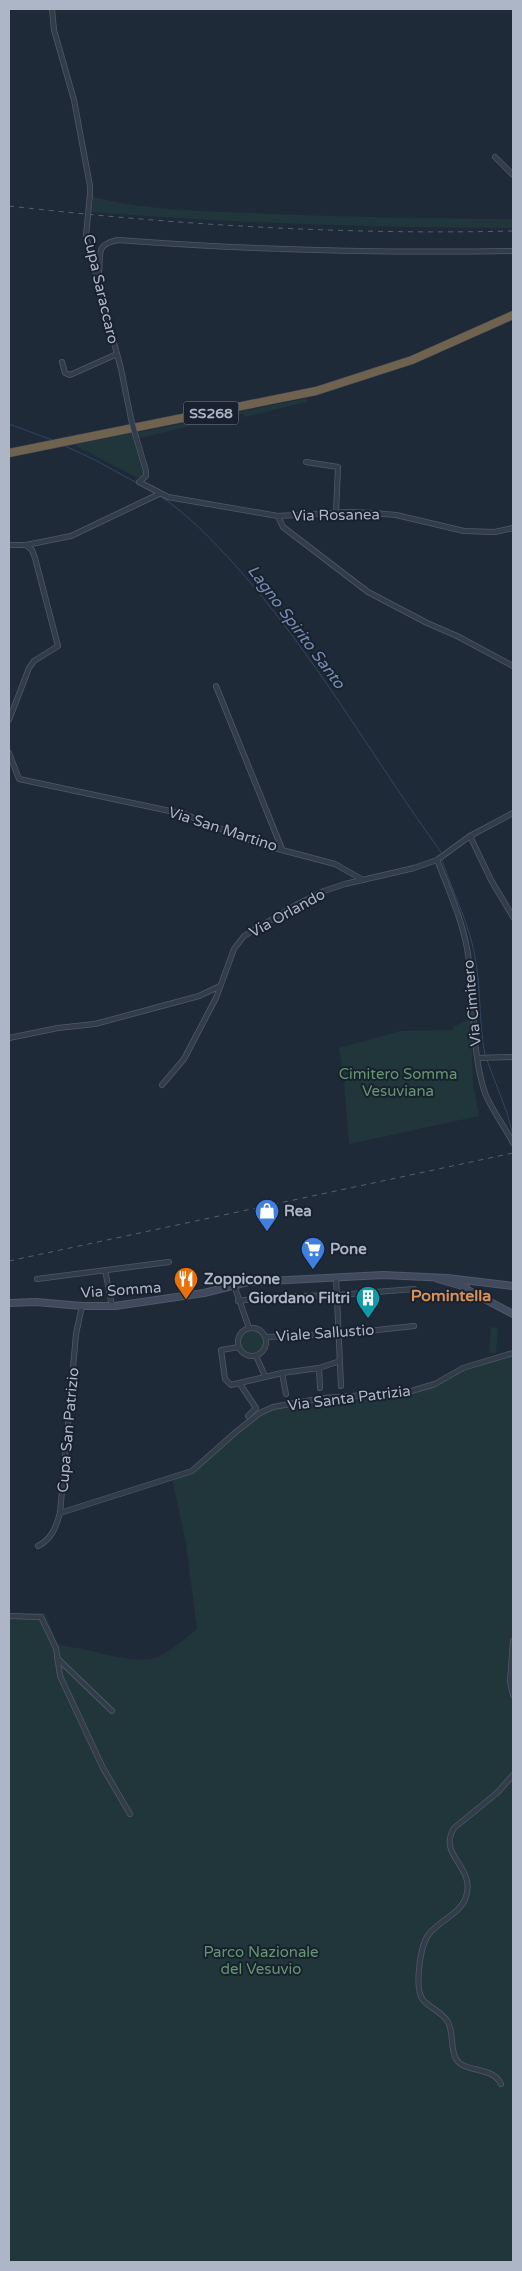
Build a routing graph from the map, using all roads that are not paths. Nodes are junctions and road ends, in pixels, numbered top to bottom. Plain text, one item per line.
1 (52, 9) edge
2 (495, 157) dead end
3 (513, 175) edge
4 (513, 251) edge
5 (96, 276) junction
6 (513, 314) edge
7 (117, 354) junction
8 (62, 362) dead end
9 (9, 453) edge
10 (306, 462) dead end
11 (159, 494) junction
12 (336, 512) junction
13 (278, 516) junction
14 (513, 528) edge
15 (9, 545) edge
16 (26, 545) junction
17 (513, 666) edge
18 (216, 686) dead end
19 (9, 720) edge
20 (9, 752) edge
21 (10, 761) edge
22 (513, 814) edge
23 (470, 836) junction
24 (282, 849) junction
25 (437, 860) junction
26 (363, 880) junction
27 (513, 917) edge
28 (220, 986) junction
29 (9, 1038) edge
30 (513, 1057) edge
31 (477, 1058) junction
32 (162, 1085) dead end
33 (513, 1143) edge
34 (169, 1262) dead end
35 (105, 1270) junction
36 (336, 1277) junction
37 (37, 1279) dead end
38 (465, 1284) junction
39 (234, 1285) junction
40 (513, 1286) edge
41 (414, 1289) dead end
42 (338, 1295) junction
43 (238, 1301) junction
44 (9, 1303) edge
45 (82, 1306) junction
46 (112, 1306) junction
47 (513, 1314) edge
48 (414, 1326) dead end
49 (249, 1328) junction
50 (340, 1334) junction
51 (266, 1337) junction
52 (239, 1347) junction
53 (513, 1353) edge
54 (256, 1356) junction
55 (340, 1361) junction
56 (319, 1368) junction
57 (282, 1373) junction
58 (265, 1376) junction
59 (240, 1384) junction
60 (341, 1386) dead end
61 (320, 1388) dead end
62 (286, 1394) dead end
63 (248, 1416) dead end
64 (60, 1513) junction
65 (38, 1546) dead end
66 (9, 1616) edge
67 (513, 1641) edge
68 (57, 1658) junction
69 (513, 1695) edge
70 (112, 1711) dead end
71 (513, 1779) edge
72 (130, 1814) dead end
73 (500, 2084) dead end

1 - 5 street, Cupa Saraccaro, bridge
2 - 3 street
4 - 5 street
5 - 7 street, Cupa Saraccaro
6 - 9 highway, SS268
7 - 8 street
7 - 11 street, Cupa Saraccaro, bridge
10 - 12 street
11 - 13 street, Via Rosanea
11 - 16 street
12 - 13 street, Via Rosanea
12 - 14 street, Via Rosanea
13 - 17 street
15 - 16 street
16 - 19 street
18 - 24 street
20 - 21 street, Via San Martino
21 - 24 street, Via San Martino
22 - 23 street, Via Orlando
23 - 25 street, Via Orlando
23 - 27 street
24 - 26 street, Via San Martino
25 - 26 street, Via Orlando
25 - 31 street, Via Cimitero
26 - 28 street, Via Orlando
28 - 29 street
28 - 32 street, Via Orlando
30 - 31 street
31 - 33 street, Via Cimitero
34 - 35 street
35 - 37 street
35 - 46 street
36 - 38 main road, Via Somma
36 - 39 main road, Via Somma
36 - 42 street
38 - 40 main road, Via Somma
38 - 47 main road
39 - 43 street
39 - 46 main road, Via Somma
41 - 42 street
42 - 43 street
42 - 50 street
43 - 49 street
44 - 45 main road, Via Somma
45 - 46 main road, Via Somma
45 - 64 street, Cupa San Patrizio
48 - 50 street, Viale Sallustio
49 - 51 street
49 - 52 street
50 - 51 street, Viale Sallustio
50 - 55 street
51 - 54 street
52 - 54 street
52 - 59 street
53 - 64 street, Via Santa Patrizia
54 - 58 street
55 - 56 street
55 - 60 street
56 - 57 street
56 - 61 street
57 - 58 street
57 - 62 street
58 - 59 street
59 - 63 street
64 - 65 street, Cupa San Patrizio
66 - 68 street
67 - 69 street
68 - 70 street
68 - 72 street
71 - 73 street

